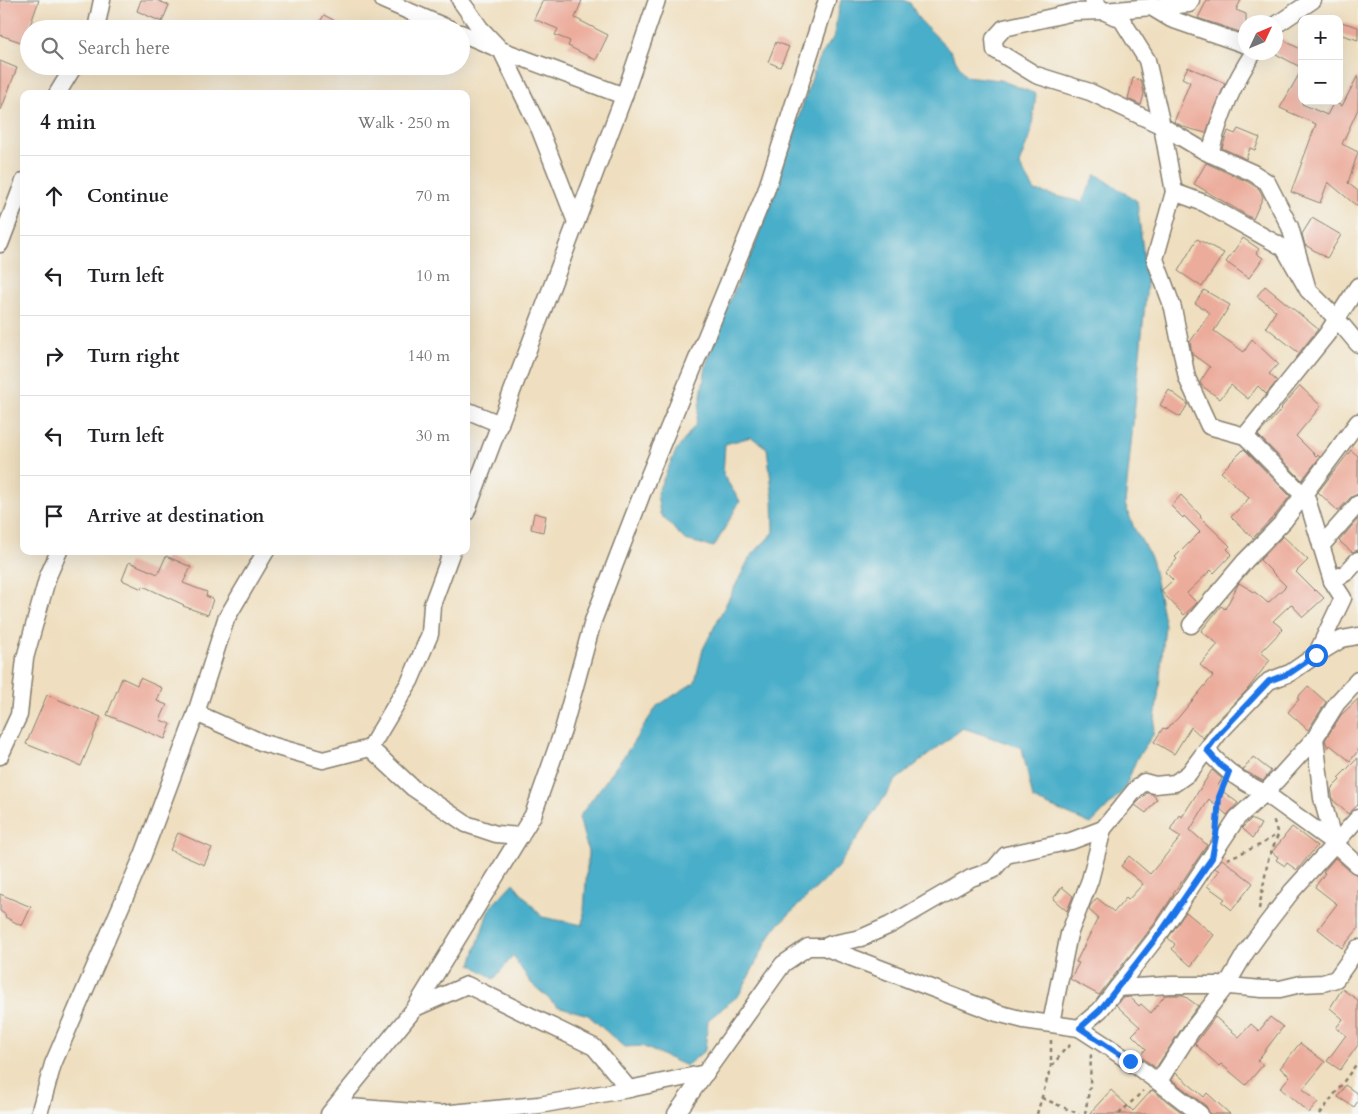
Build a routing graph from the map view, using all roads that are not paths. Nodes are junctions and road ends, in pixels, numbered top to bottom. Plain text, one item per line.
1 (102, 0) edge
2 (383, 0) edge
3 (460, 0) edge
4 (657, 0) edge
5 (827, 0) edge
6 (1191, 0) edge
7 (1313, 0) edge
8 (1098, 6) edge
9 (1151, 7) junction
10 (98, 20) edge
11 (429, 20) edge
12 (1283, 20) edge
13 (470, 37) edge
14 (1238, 43) edge
15 (501, 50) junction
16 (1248, 60) edge
17 (69, 75) edge
18 (59, 90) edge
19 (624, 96) junction
20 (1162, 126) junction
21 (1210, 154) junction
22 (20, 192) edge
23 (1174, 192) junction
24 (576, 222) junction
25 (0, 244) edge
26 (1358, 286) edge
27 (1308, 290) junction
28 (1337, 319) junction
29 (1358, 344) edge
30 (470, 412) edge
31 (1358, 422) edge
32 (500, 424) junction
33 (1245, 436) junction
34 (1303, 496) junction
35 (470, 503) edge
36 (1358, 504) edge
37 (1321, 546) junction
38 (57, 555) edge
39 (264, 555) edge
40 (451, 555) edge
41 (1358, 560) edge
42 (1332, 581) junction
43 (1191, 625) dead end
44 (1358, 636) edge
45 (1316, 655) junction
46 (1358, 680) edge
47 (196, 713) junction
48 (1315, 738) junction
49 (370, 748) junction
50 (1207, 750) junction
51 (0, 756) edge
52 (1265, 793) junction
53 (1358, 818) edge
54 (1103, 829) junction
55 (521, 836) junction
56 (1334, 843) junction
57 (1358, 865) edge
58 (824, 947) junction
59 (1358, 948) edge
60 (1226, 986) junction
61 (1117, 988) junction
62 (416, 1008) junction
63 (1051, 1023) junction
64 (1086, 1032) junction
65 (706, 1073) junction
66 (1159, 1081) junction
67 (629, 1089) junction
68 (332, 1110) edge
69 (39, 1114) edge
70 (676, 1114) edge
71 (1200, 1114) edge

1 - 10 street
2 - 11 street
3 - 15 street
4 - 19 street
5 - 55 street
6 - 9 street
7 - 12 street
8 - 9 street
8 - 20 street
8 - 20 street
9 - 14 street
13 - 15 street
15 - 19 street
15 - 24 street
16 - 21 street
17 - 18 street
19 - 24 street
20 - 21 street
20 - 23 street
21 - 27 street
22 - 25 street
23 - 27 street
23 - 33 street
24 - 32 street
26 - 28 street
27 - 28 street
28 - 29 street
28 - 33 street
30 - 32 street
31 - 34 street
32 - 35 street
33 - 34 street
34 - 37 street
34 - 43 street
36 - 37 street
37 - 42 street
38 - 51 street
39 - 47 street
40 - 49 street
41 - 42 street
42 - 45 street
44 - 45 street
45 - 50 street
46 - 48 street
47 - 49 street
47 - 69 street
48 - 52 street
48 - 56 street
49 - 55 street
50 - 52 street
50 - 54 street
52 - 56 street
52 - 61 street
53 - 56 street
54 - 58 street
54 - 63 street
55 - 62 street
56 - 57 street
56 - 60 street
58 - 63 street
58 - 65 street
59 - 60 street
60 - 61 street
60 - 66 street
61 - 64 street
62 - 67 street
62 - 68 street
63 - 64 street
64 - 66 street
65 - 67 street
65 - 70 street
66 - 71 street
67 - 68 street

